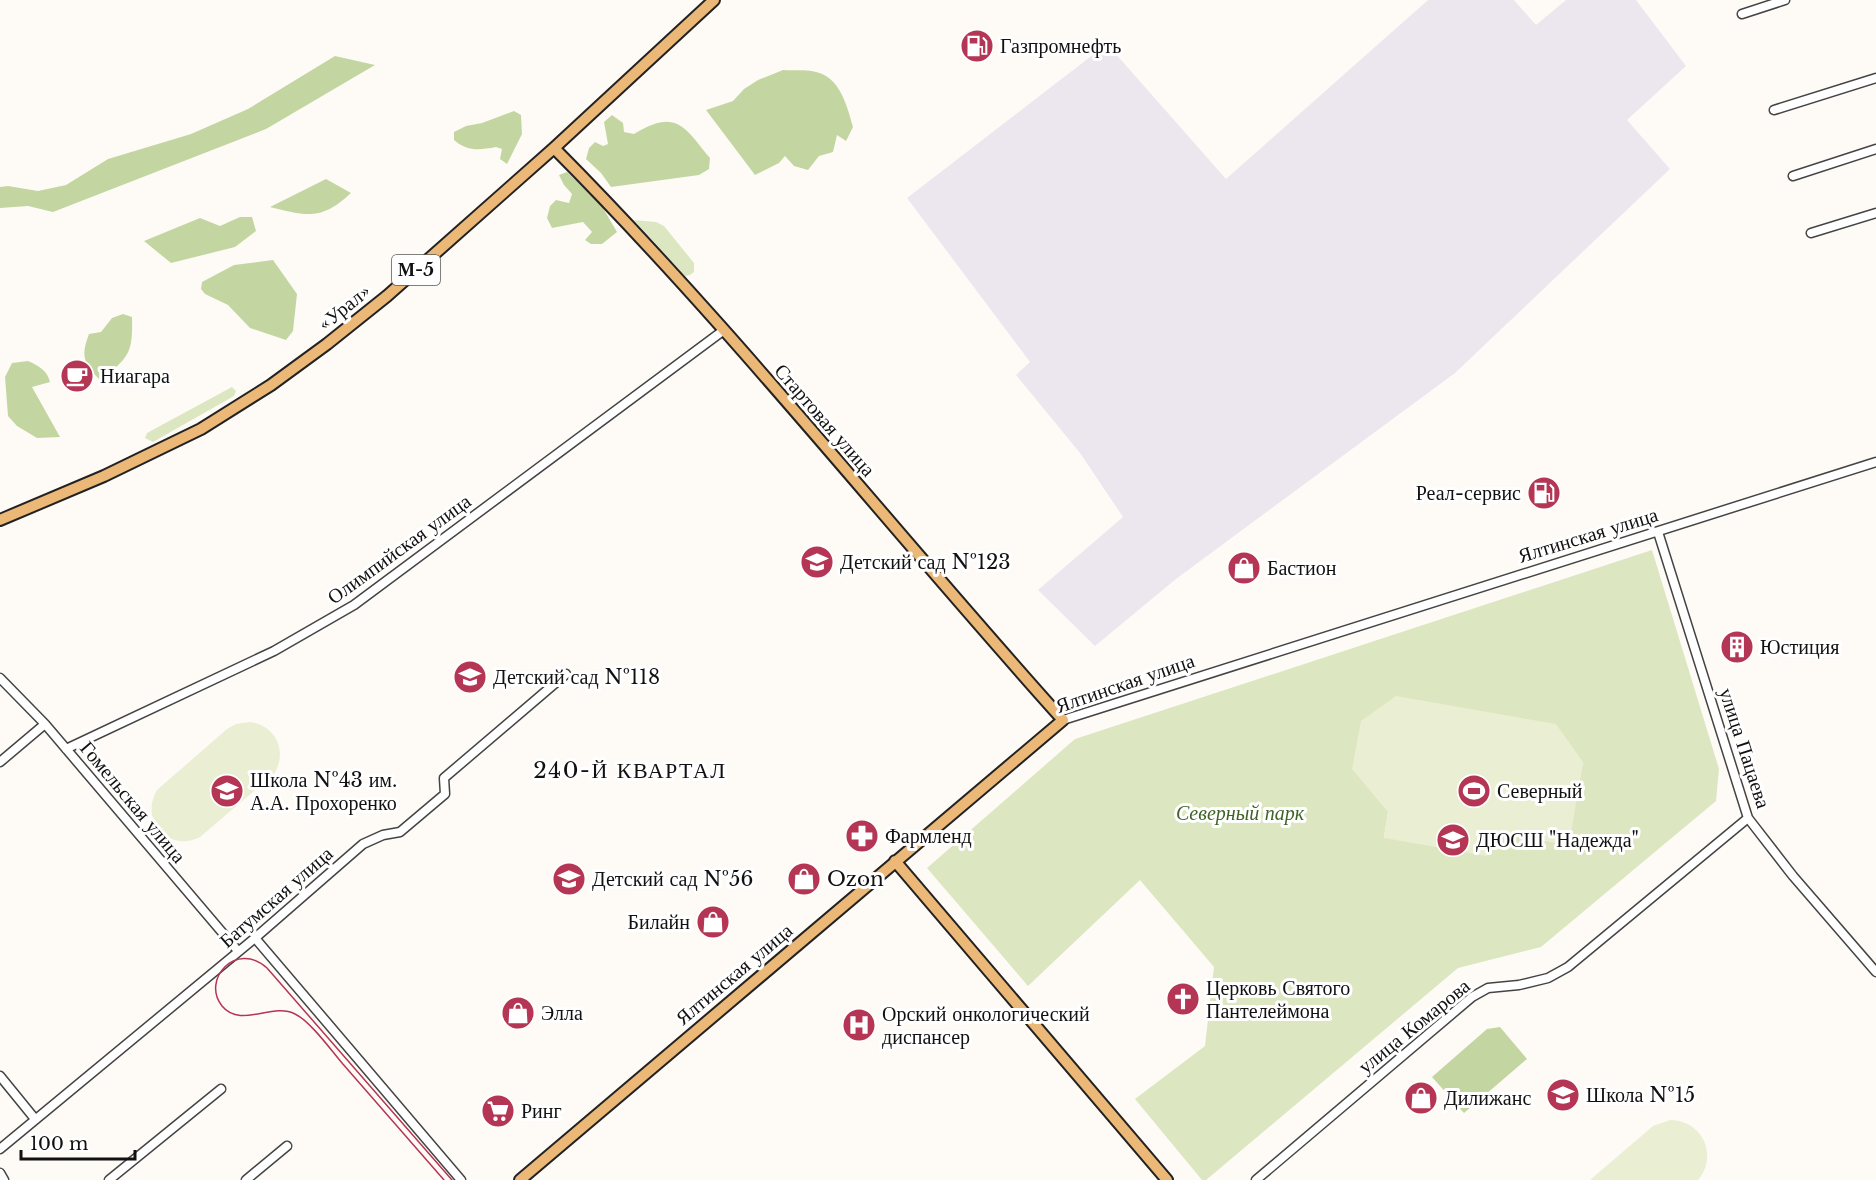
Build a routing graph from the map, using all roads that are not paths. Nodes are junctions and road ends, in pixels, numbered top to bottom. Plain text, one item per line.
1 (714, 0) edge
2 (1785, 0) edge
3 (1742, 14) dead end
4 (1876, 78) edge
5 (1774, 110) dead end
6 (554, 148) junction
7 (1876, 149) edge
8 (1793, 176) dead end
9 (1876, 213) edge
10 (1811, 233) dead end
11 (724, 330) junction
12 (1876, 462) edge
13 (0, 520) edge
14 (1658, 532) junction
15 (566, 674) dead end
16 (0, 678) edge
17 (1063, 720) junction
18 (45, 724) junction
19 (66, 749) junction
20 (0, 762) edge
21 (1748, 818) junction
22 (894, 861) junction
23 (255, 938) junction
24 (238, 951) junction
25 (1876, 972) edge
26 (0, 1076) edge
27 (221, 1089) dead end
28 (35, 1119) junction
29 (287, 1146) dead end
30 (0, 1149) edge
31 (0, 1173) edge
32 (4, 1180) edge
33 (109, 1180) edge
34 (246, 1180) edge
35 (461, 1180) edge
36 (520, 1180) edge
37 (1167, 1180) edge
38 (1256, 1180) edge

1 - 6 main road, «Урал» / М-5
2 - 3 street
4 - 5 street
6 - 11 main road, Стартовая улица
6 - 13 main road, «Урал» / М-5
7 - 8 street
9 - 10 street
11 - 17 main road, Стартовая улица
11 - 19 street, Олимпийская улица
12 - 14 street, Ялтинская улица
14 - 17 street, Ялтинская улица
14 - 21 street, улица Пацаева
15 - 23 street, Батумская улица
16 - 18 street, Гомельская улица
17 - 22 main road, Ялтинская улица
18 - 19 street, Гомельская улица
18 - 20 street
19 - 24 street, Гомельская улица
21 - 25 street, улица Пацаева
21 - 38 street, улица Комарова
22 - 36 main road, Ялтинская улица
22 - 37 main road
23 - 24 street, Батумская улица
23 - 35 street
24 - 28 street, Батумская улица
26 - 28 street
27 - 33 street
28 - 30 street, Батумская улица
29 - 34 street
31 - 32 street

